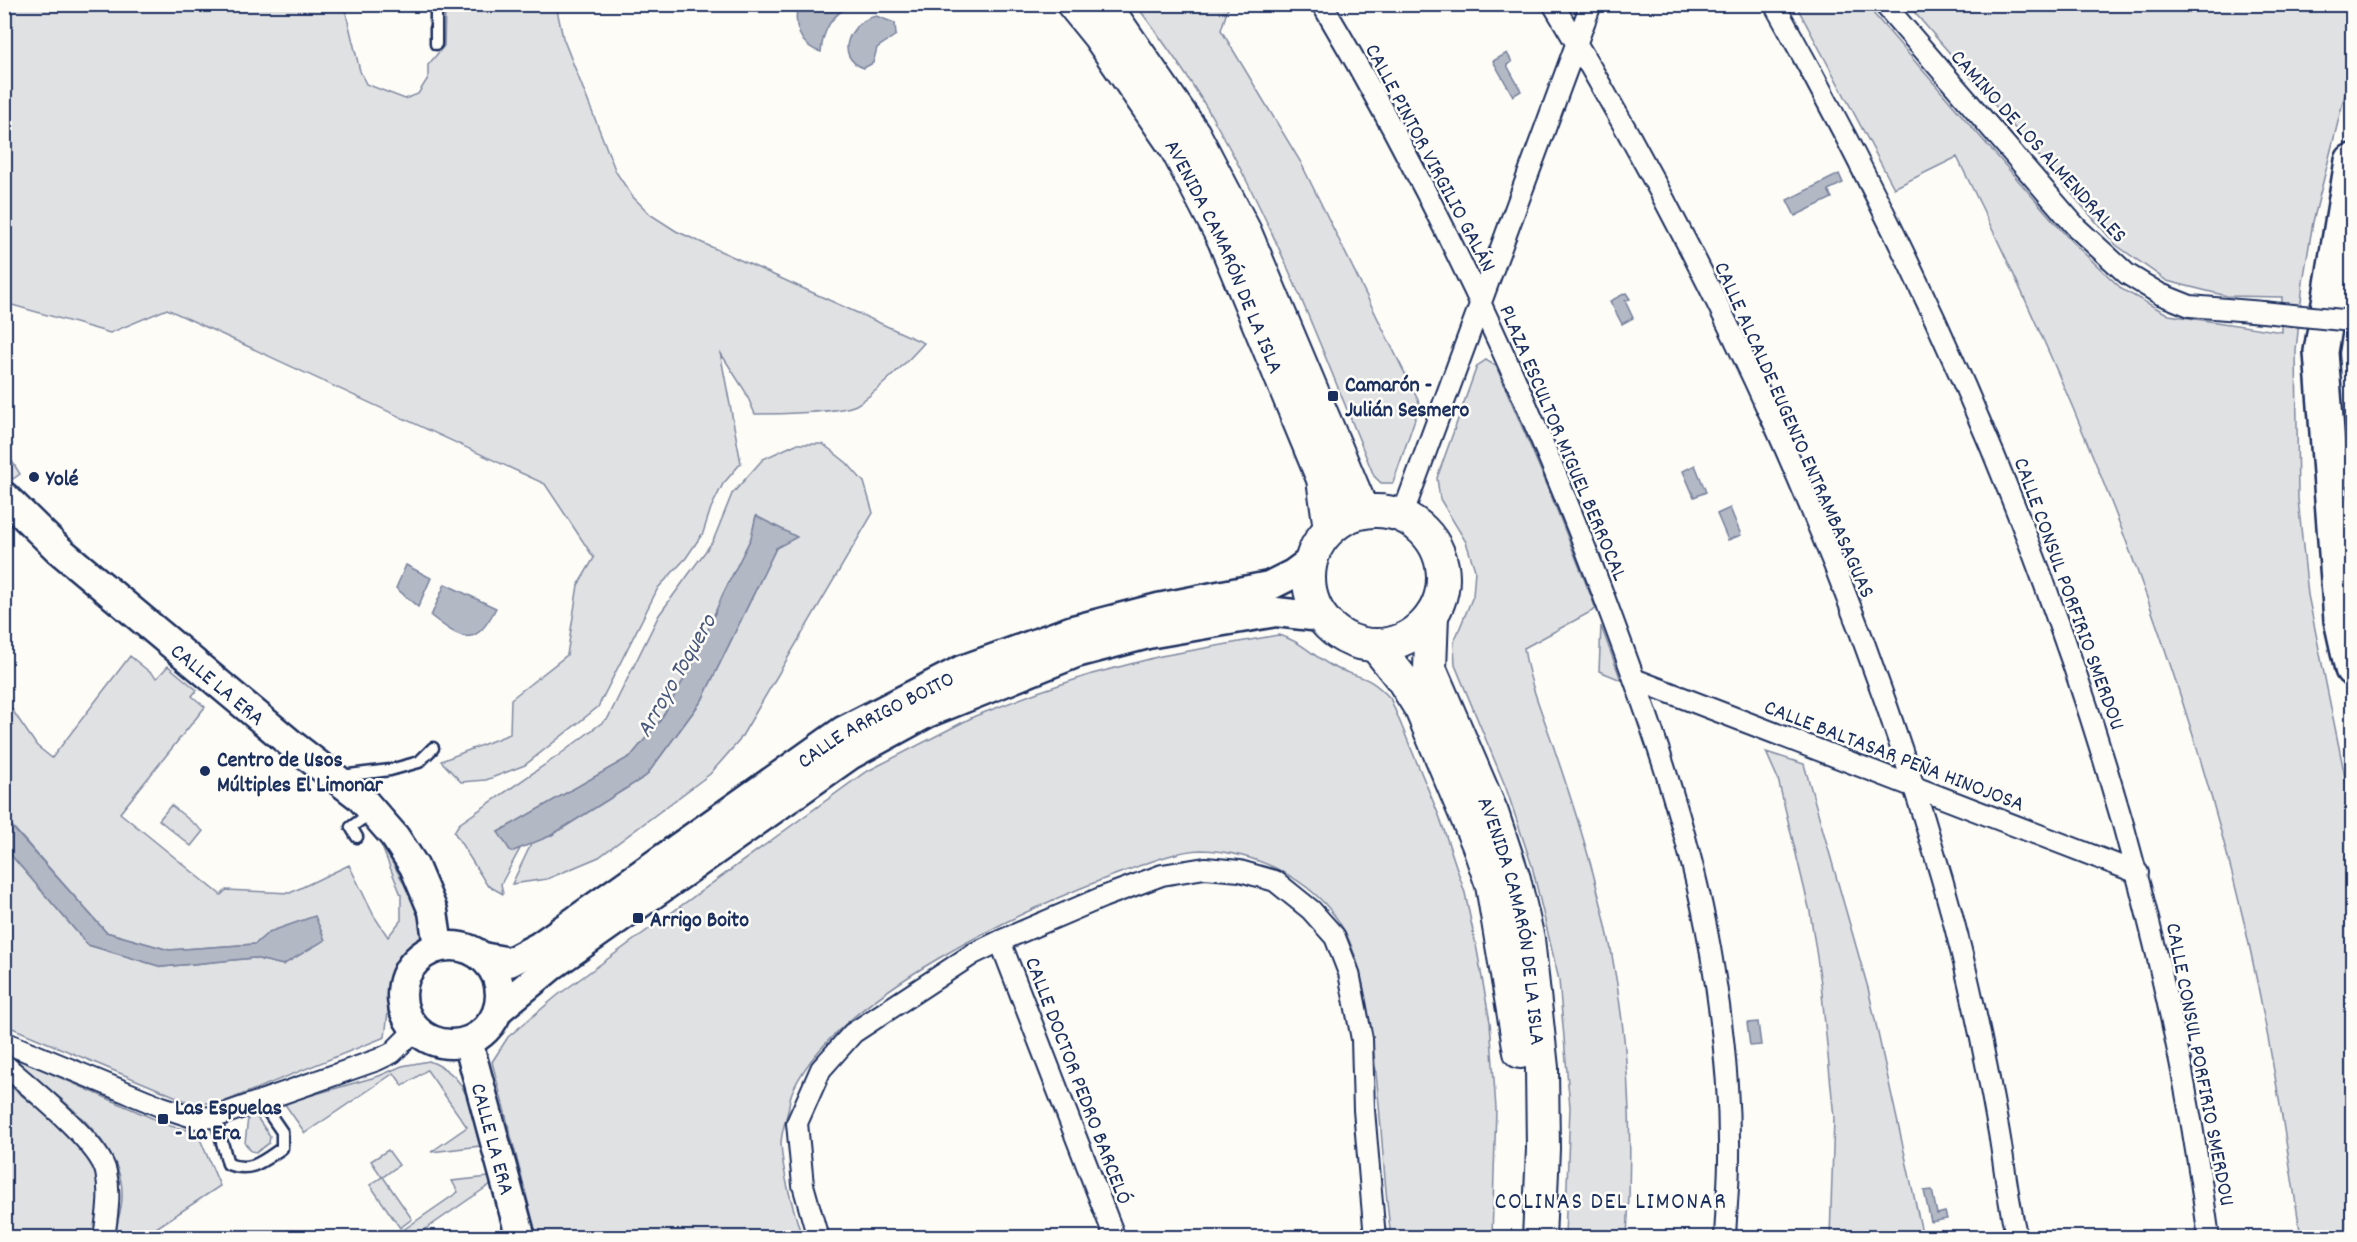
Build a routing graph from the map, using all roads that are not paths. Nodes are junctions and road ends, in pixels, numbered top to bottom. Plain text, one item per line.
1 (436, 4) edge
2 (1073, 4) edge
3 (1104, 4) edge
4 (1322, 4) edge
5 (1553, 4) edge
6 (1592, 4) edge
7 (1774, 4) edge
8 (1884, 4) edge
9 (1577, 43) junction
10 (436, 44) dead end
11 (2352, 161) edge
12 (1481, 302) junction
13 (2352, 321) edge
14 (5, 496) edge
15 (1363, 512) junction
16 (1402, 516) junction
17 (1330, 529) junction
18 (1312, 560) junction
19 (1432, 615) junction
20 (1321, 617) junction
21 (1376, 646) junction
22 (2352, 669) edge
23 (1634, 679) junction
24 (433, 748) dead end
25 (335, 777) junction
26 (1915, 789) junction
27 (372, 812) junction
28 (357, 837) dead end
29 (2138, 873) junction
30 (1000, 941) junction
31 (438, 947) junction
32 (482, 957) junction
33 (498, 1010) junction
34 (416, 1029) junction
35 (4, 1042) edge
36 (468, 1042) junction
37 (4, 1064) edge
38 (260, 1100) junction
39 (215, 1117) junction
40 (104, 1238) edge
41 (521, 1238) edge
42 (818, 1238) edge
43 (1115, 1238) edge
44 (1375, 1238) edge
45 (1520, 1238) edge
46 (1539, 1238) edge
47 (1725, 1238) edge
48 (2017, 1238) edge
49 (2209, 1238) edge

1 - 10 lane
2 - 17 main road, AVENIDA CAMARÓN DE LA ISLA
3 - 15 main road, AVENIDA CAMARÓN DE LA ISLA
4 - 12 street, CALLE PINTOR VIRGILIO GALÁN
5 - 9 street
6 - 9 street
7 - 29 street, CALLE CONSUL PORFIRIO SMERDOU
8 - 13 street, CAMINO DE LOS ALMENDRALES, bridge
9 - 12 street
9 - 26 street, CALLE ALCALDE EUGENIO ENTRAMBASAGUAS
11 - 22 highway
12 - 16 street, PLAZA ESCULTOR MIGUEL BERROCAL
12 - 23 street, PLAZA ESCULTOR MIGUEL BERROCAL
14 - 25 main road, CALLE LA ERA
15 - 16 main road
15 - 17 main road
16 - 19 main road
17 - 18 main road
18 - 20 main road
18 - 32 main road, CALLE ARRIGO BOITO
19 - 21 main road
19 - 46 main road, AVENIDA CAMARÓN DE LA ISLA
20 - 21 main road
20 - 33 main road, CALLE ARRIGO BOITO
21 - 45 main road, AVENIDA CAMARÓN DE LA ISLA
23 - 26 street, CALLE BALTASAR PEÑA HINOJOSA
23 - 47 street
24 - 25 lane
25 - 27 main road, CALLE LA ERA
26 - 29 street, CALLE BALTASAR PEÑA HINOJOSA
26 - 48 street, CALLE ALCALDE EUGENIO ENTRAMBASAGUAS
27 - 28 lane
27 - 31 main road, CALLE LA ERA
29 - 49 street, CALLE CONSUL PORFIRIO SMERDOU
30 - 42 street
30 - 43 street, CALLE DOCTOR PEDRO BARCELÓ
30 - 44 street
31 - 32 main road
31 - 34 main road
32 - 33 main road
33 - 36 main road
34 - 36 main road
34 - 38 street
35 - 39 street
36 - 41 main road, CALLE LA ERA
37 - 40 street
38 - 39 street
38 - 39 lane

